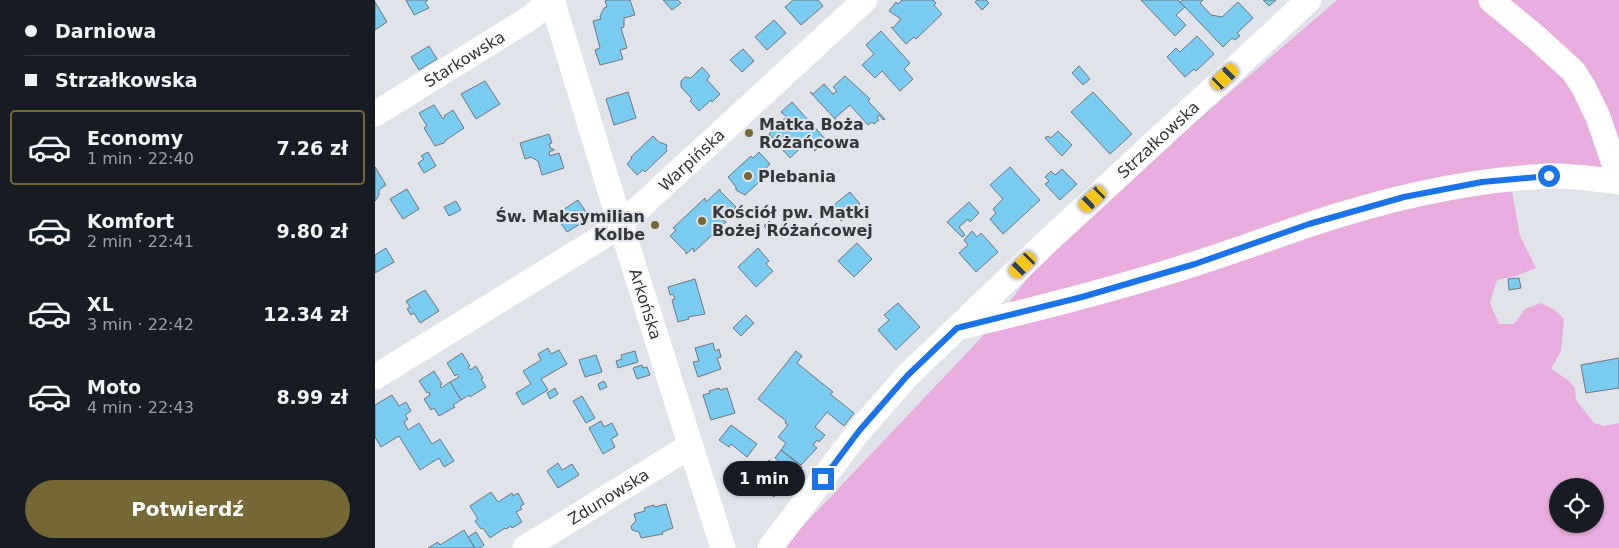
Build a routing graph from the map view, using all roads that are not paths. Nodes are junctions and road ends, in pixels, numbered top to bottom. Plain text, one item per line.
1 (552, 0) edge
2 (865, 0) edge
3 (1309, 0) edge
4 (1491, 0) edge
5 (375, 114) edge
6 (1619, 180) edge
7 (620, 223) junction
8 (957, 328) junction
9 (375, 377) edge
10 (690, 446) junction
11 (525, 548) edge
12 (723, 548) edge
13 (770, 548) edge

1 - 5 street, Starkowska
1 - 7 street, Arkońska
2 - 7 street, Warpińska
3 - 8 street, Strzałkowska
4 - 6 street
6 - 8 street
7 - 9 street, Warpińska
7 - 10 street, Arkońska
8 - 13 street, Strzałkowska
10 - 11 street, Zdunowska
10 - 12 street, Arkońska

